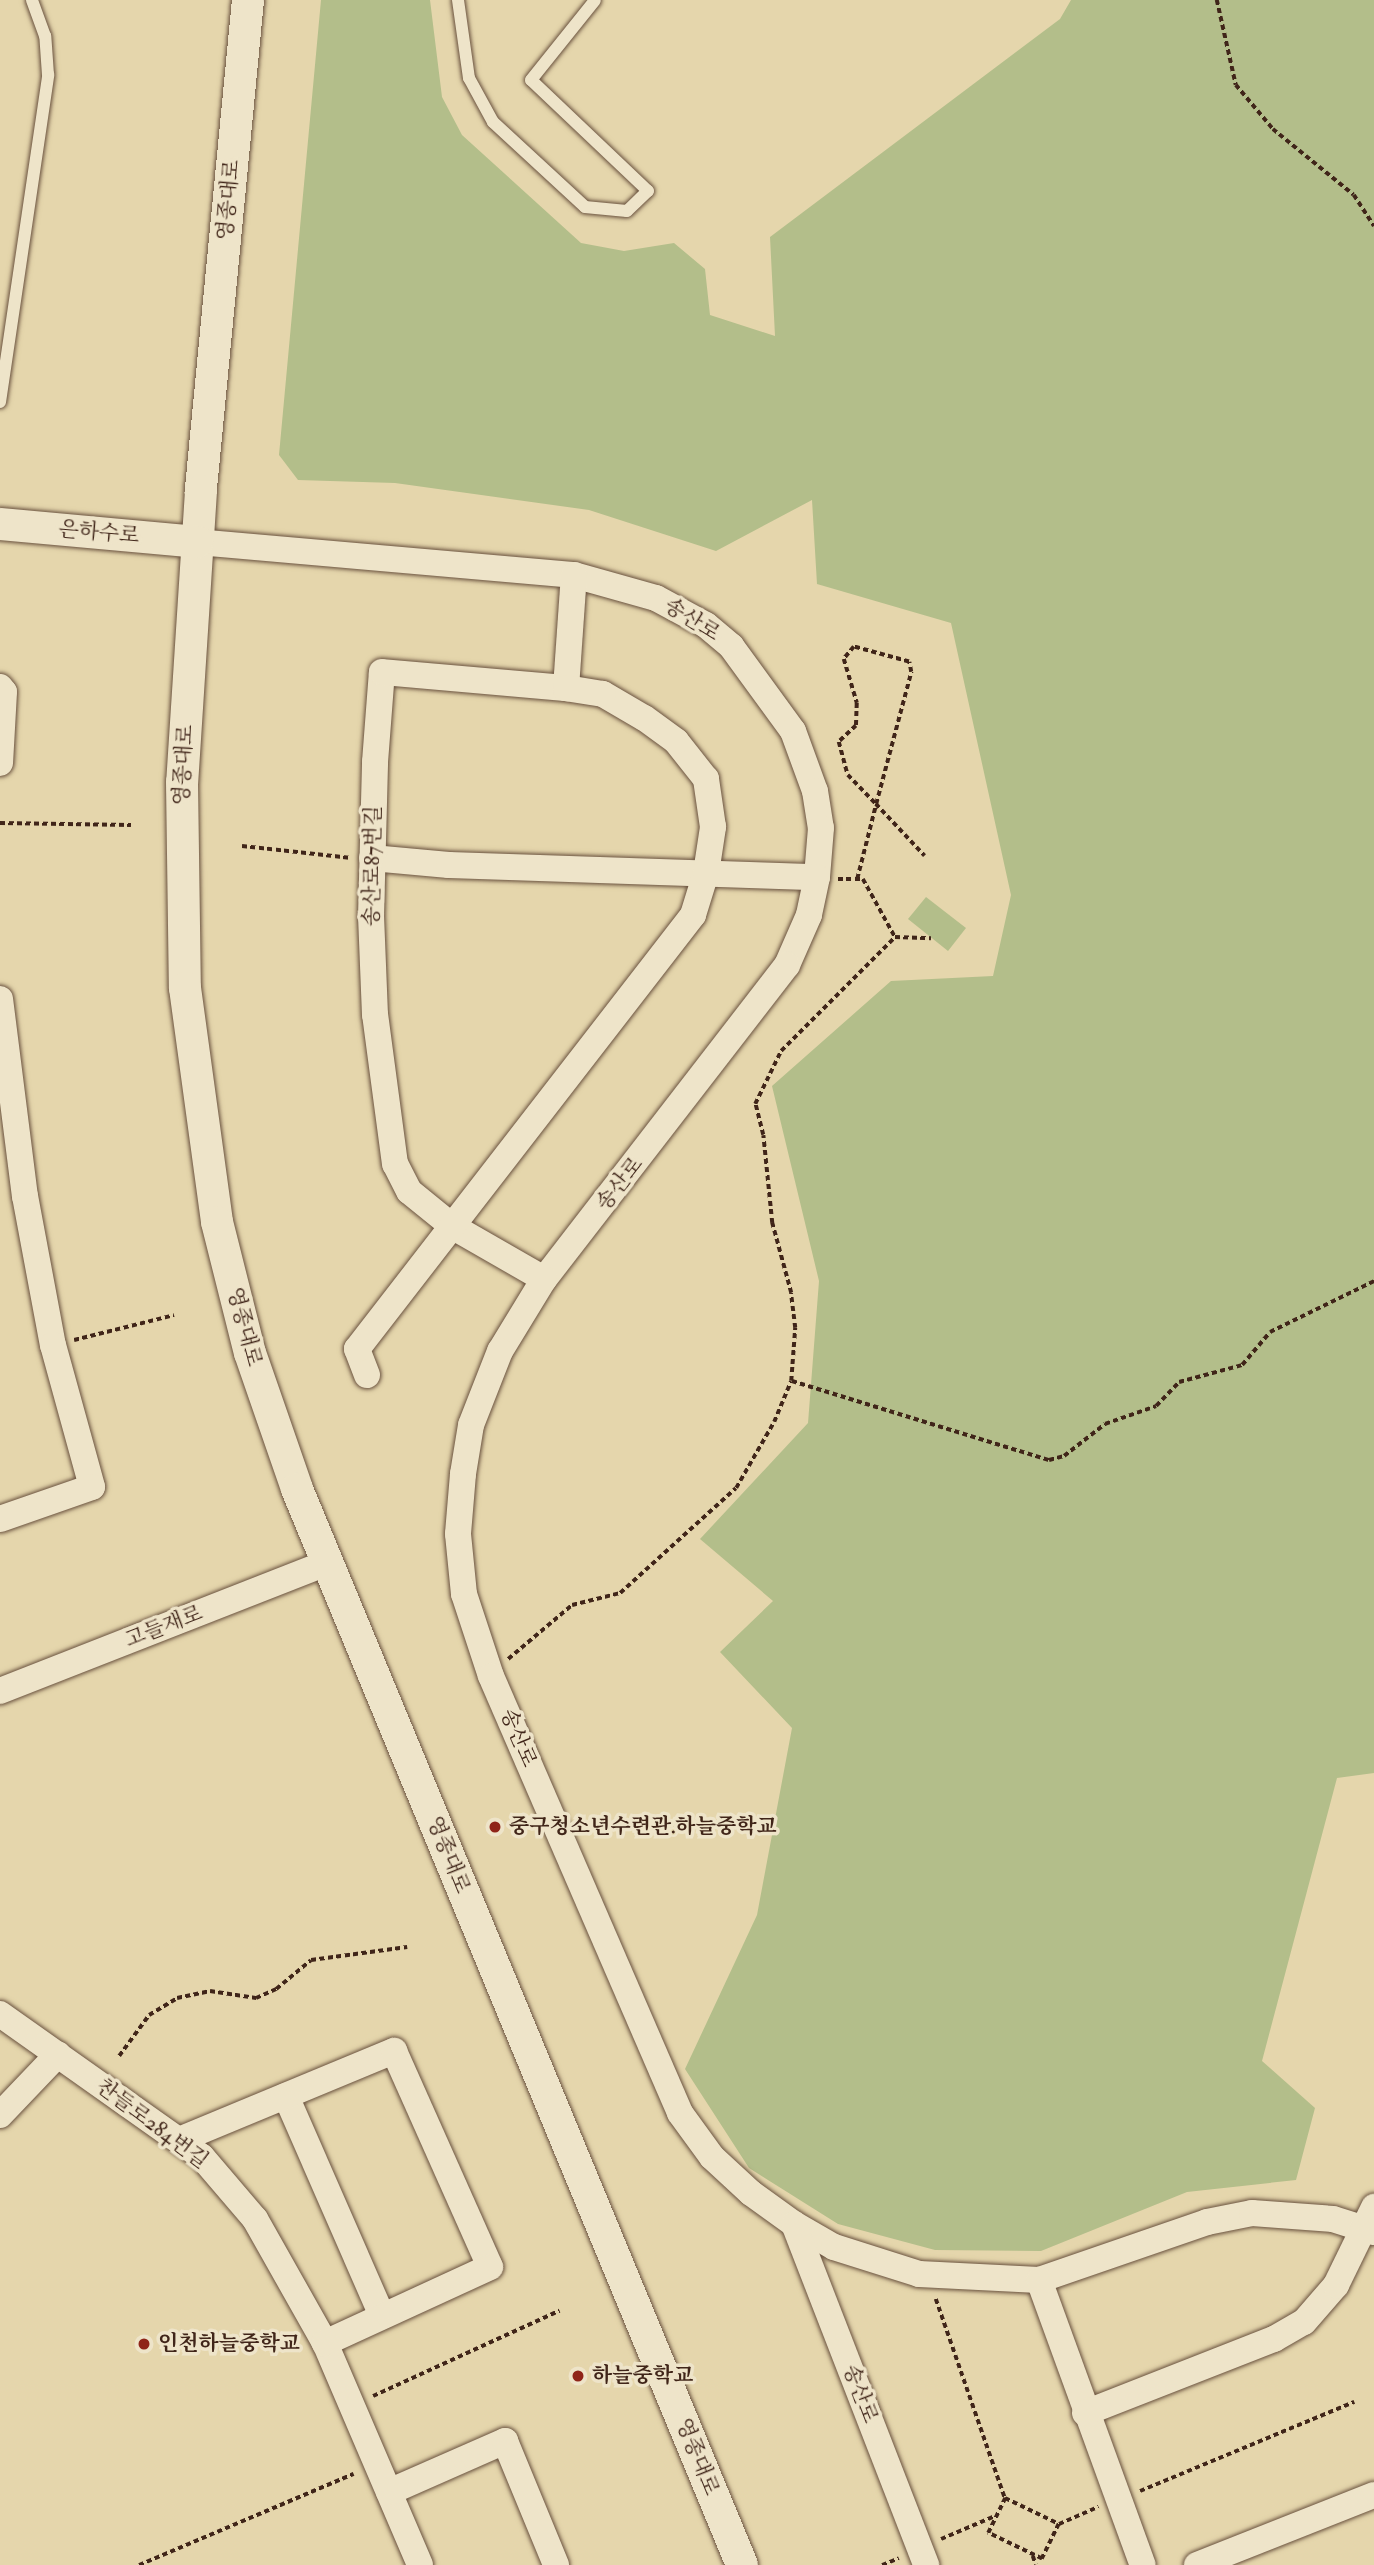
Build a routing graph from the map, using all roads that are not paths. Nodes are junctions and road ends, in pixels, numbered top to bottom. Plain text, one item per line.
1 (32, 0) edge
2 (248, 0) edge
3 (458, 0) edge
4 (595, 0) edge
5 (0, 402) edge
6 (0, 524) edge
7 (197, 542) junction
8 (574, 575) junction
9 (0, 687) edge
10 (566, 688) junction
11 (0, 764) edge
12 (366, 858) junction
13 (706, 873) junction
14 (825, 878) junction
15 (0, 999) edge
16 (12, 1197) edge
17 (452, 1226) junction
18 (544, 1279) junction
19 (367, 1375) dead end
20 (0, 1519) edge
21 (327, 1563) junction
22 (0, 1691) edge
23 (0, 2014) edge
24 (58, 2054) junction
25 (286, 2096) junction
26 (0, 2115) edge
27 (179, 2140) junction
28 (1371, 2222) edge
29 (794, 2224) junction
30 (1039, 2280) junction
31 (382, 2316) junction
32 (325, 2343) junction
33 (1085, 2413) junction
34 (390, 2492) junction
35 (1374, 2495) edge
36 (928, 2554) edge
37 (420, 2565) edge
38 (556, 2565) edge
39 (742, 2565) edge
40 (1143, 2565) edge
41 (1197, 2565) edge

1 - 5 lane
2 - 7 street, 영종대로
3 - 4 lane
6 - 7 street, 은하수로
7 - 8 street, 송산로
7 - 21 street, 영종대로
8 - 10 street
8 - 14 street, 송산로
9 - 11 street
10 - 12 street, 송산로87번길
10 - 13 street
12 - 13 street
12 - 17 street, 송산로87번길
13 - 14 street
13 - 17 street
14 - 18 street, 송산로
15 - 16 street
16 - 20 street
17 - 18 street, 송산로87번길
17 - 19 street
18 - 29 street, 송산로
21 - 22 street, 고들재로
21 - 39 street, 영종대로
23 - 24 street, 찬들로284번길
24 - 26 street
24 - 27 street, 찬들로284번길
25 - 27 street
25 - 31 street
25 - 31 street
27 - 32 street, 찬들로284번길
28 - 30 street, 송산로
28 - 33 street, 송산로
29 - 30 street, 송산로
29 - 36 street, 송산로
30 - 33 street
31 - 32 street
32 - 34 street, 찬들로284번길
33 - 40 street
34 - 37 street, 찬들로284번길
34 - 38 street
35 - 41 street

